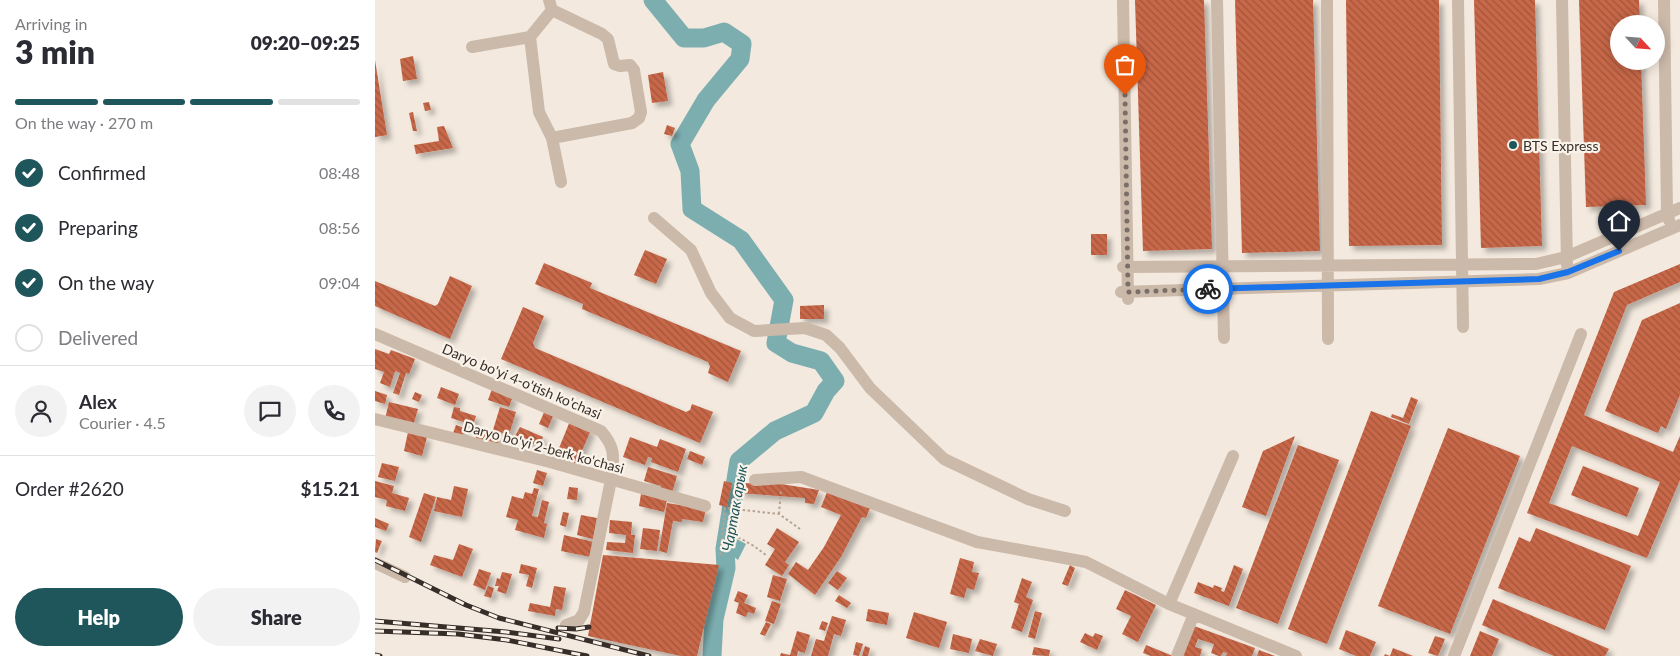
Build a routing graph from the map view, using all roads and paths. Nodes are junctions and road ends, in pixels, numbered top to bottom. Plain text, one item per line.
1 (1123, 0) edge
2 (1217, 0) edge
3 (1327, 0) edge
4 (1458, 0) edge
5 (1562, 0) edge
6 (1664, 0) edge
7 (550, 5) edge
8 (530, 37) junction
9 (472, 47) dead end
10 (552, 138) junction
11 (561, 182) dead end
12 (1680, 208) edge
13 (1667, 214) junction
14 (654, 218) dead end
15 (1676, 227) edge
16 (1566, 257) junction
17 (1461, 264) junction
18 (1327, 265) junction
19 (1222, 266) junction
20 (1125, 267) junction
21 (1568, 272) junction
22 (1462, 282) junction
23 (1327, 286) junction
24 (1223, 289) junction
25 (1463, 327) dead end
26 (375, 334) edge
27 (1581, 334) dead end
28 (1224, 338) dead end
29 (1328, 339) dead end
30 (375, 420) edge
31 (1233, 456) dead end
32 (611, 480) junction
33 (755, 480) dead end
34 (781, 484) dead end
35 (705, 506) dead end
36 (737, 510) junction
37 (1065, 511) dead end
38 (779, 514) junction
39 (800, 529) dead end
40 (720, 555) dead end
41 (765, 555) dead end
42 (375, 563) edge
43 (405, 577) dead end
44 (1169, 604) junction
45 (1194, 614) junction
46 (566, 625) dead end
47 (1177, 656) edge
48 (1296, 656) edge
49 (1454, 656) edge

1 - 20 street
2 - 19 street
3 - 18 street
4 - 17 street
5 - 16 street
6 - 13 street
7 - 8 street
7 - 10 street
8 - 9 street
8 - 10 street
10 - 11 street
12 - 13 street
13 - 15 street
13 - 16 street
14 - 37 street
15 - 21 street
16 - 17 street
16 - 21 street
17 - 18 street
17 - 22 street
18 - 19 street
18 - 23 street
19 - 20 street
19 - 24 street
20 - 24 street
21 - 22 street
22 - 23 street
22 - 25 street
23 - 24 street
23 - 29 street
24 - 28 street
26 - 32 street, Daryo bo'yi 4-o'tish ko'chasi
27 - 49 street
30 - 32 street, Daryo bo'yi 2-berk ko'chasi
31 - 44 street
32 - 35 street, Daryo bo'yi 2-berk ko'chasi
32 - 46 street, Daryo bo'yi 4-o'tish ko'chasi
33 - 44 street
34 - 38 path
36 - 38 path
36 - 40 path
36 - 41 path
38 - 39 path
42 - 43 street
44 - 45 street
45 - 47 street
45 - 48 street

